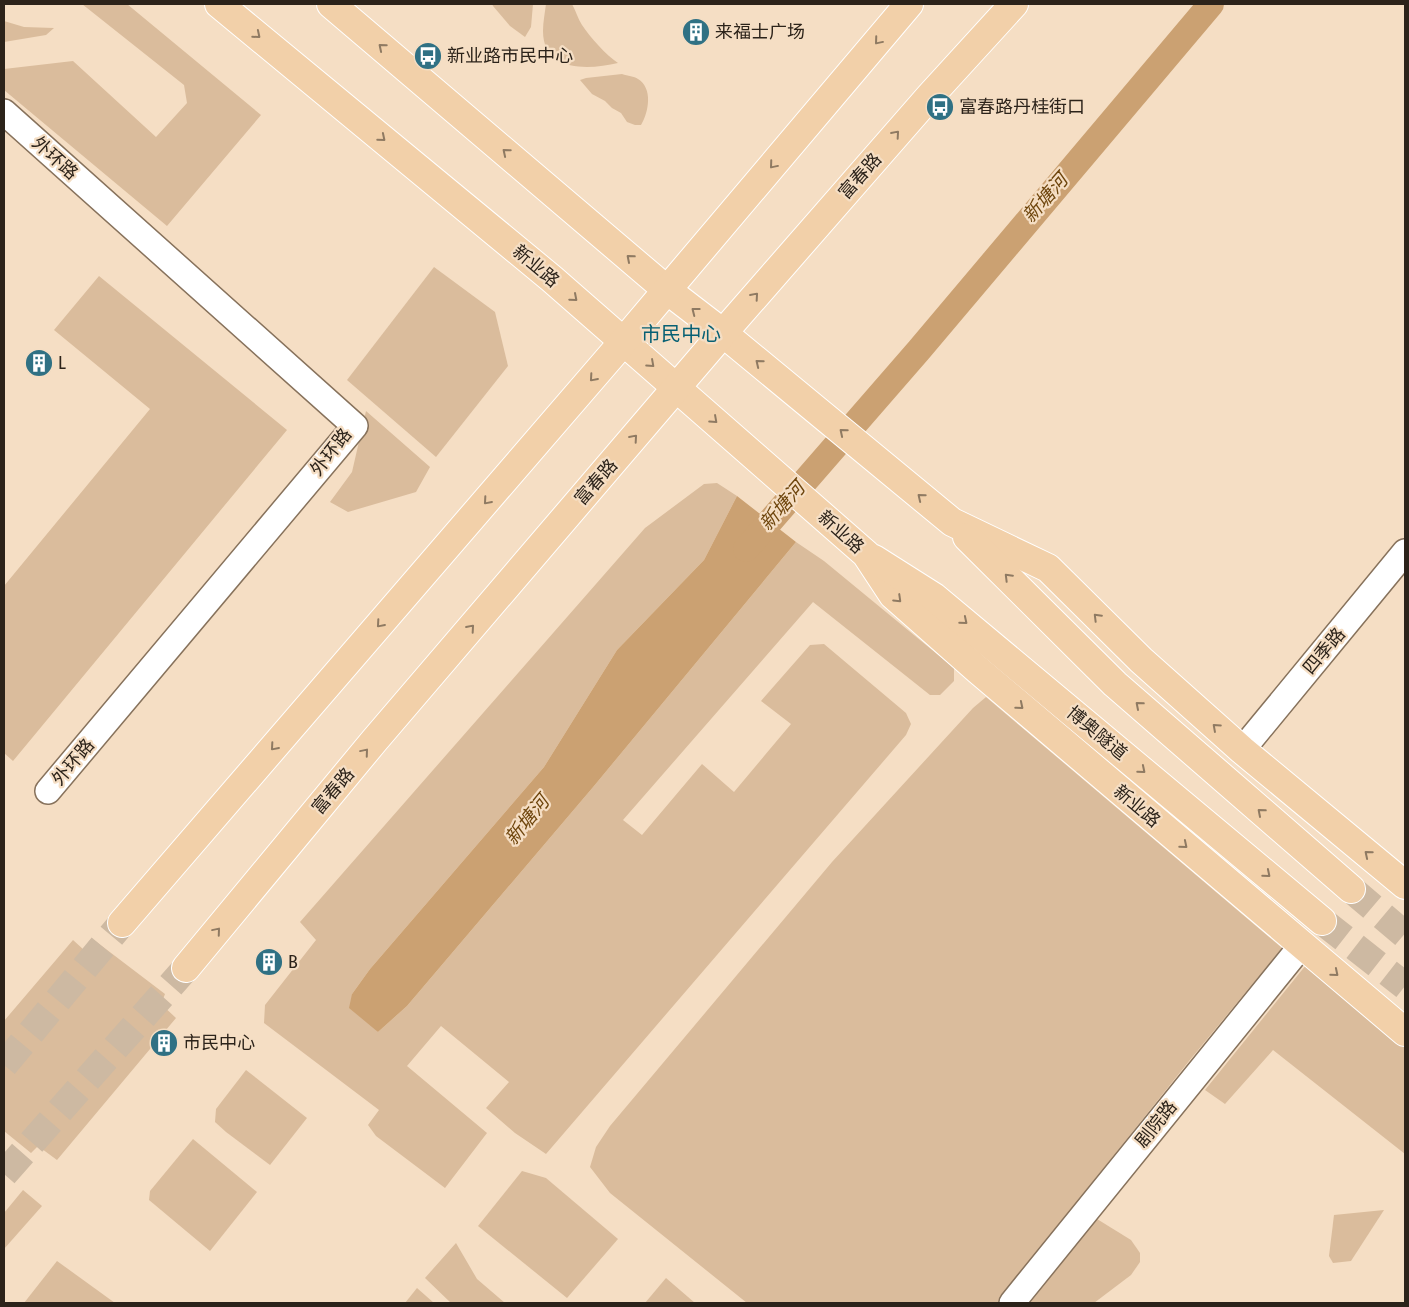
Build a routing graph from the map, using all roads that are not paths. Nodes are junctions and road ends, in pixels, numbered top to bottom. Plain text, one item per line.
1 (219, 4) edge
2 (331, 4) edge
3 (910, 4) edge
4 (1014, 4) edge
5 (4, 112) edge
6 (666, 290) junction
7 (723, 333) junction
8 (624, 341) junction
9 (677, 388) junction
10 (952, 522) junction
11 (1405, 552) edge
12 (866, 554) junction
13 (1242, 750) junction
14 (48, 791) dead end
15 (1405, 885) edge
16 (1351, 890) tunnel mouth
17 (1322, 921) tunnel mouth
18 (122, 923) tunnel mouth
19 (1302, 945) junction
20 (186, 968) tunnel mouth
21 (1405, 1032) edge
22 (1012, 1303) edge

1 -> 8 main road, 新业路
6 -> 2 main road
3 -> 6 main road
7 -> 4 main road, 富春路
5 - 14 street, 外环路
7 -> 6 main road
6 - 8 main road
7 - 9 main road, 富春路
10 -> 7 main road
8 -> 9 main road, 新业路
8 -> 18 main road
9 -> 12 main road, 新业路
20 -> 9 main road, 富春路
13 -> 10 main road
16 -> 10 main road
11 - 13 street, 四季路
12 -> 17 main road, 博奥隧道
12 -> 19 main road, 新业路
15 -> 13 main road
19 -> 21 main road, 新业路
19 - 22 street, 剧院路

